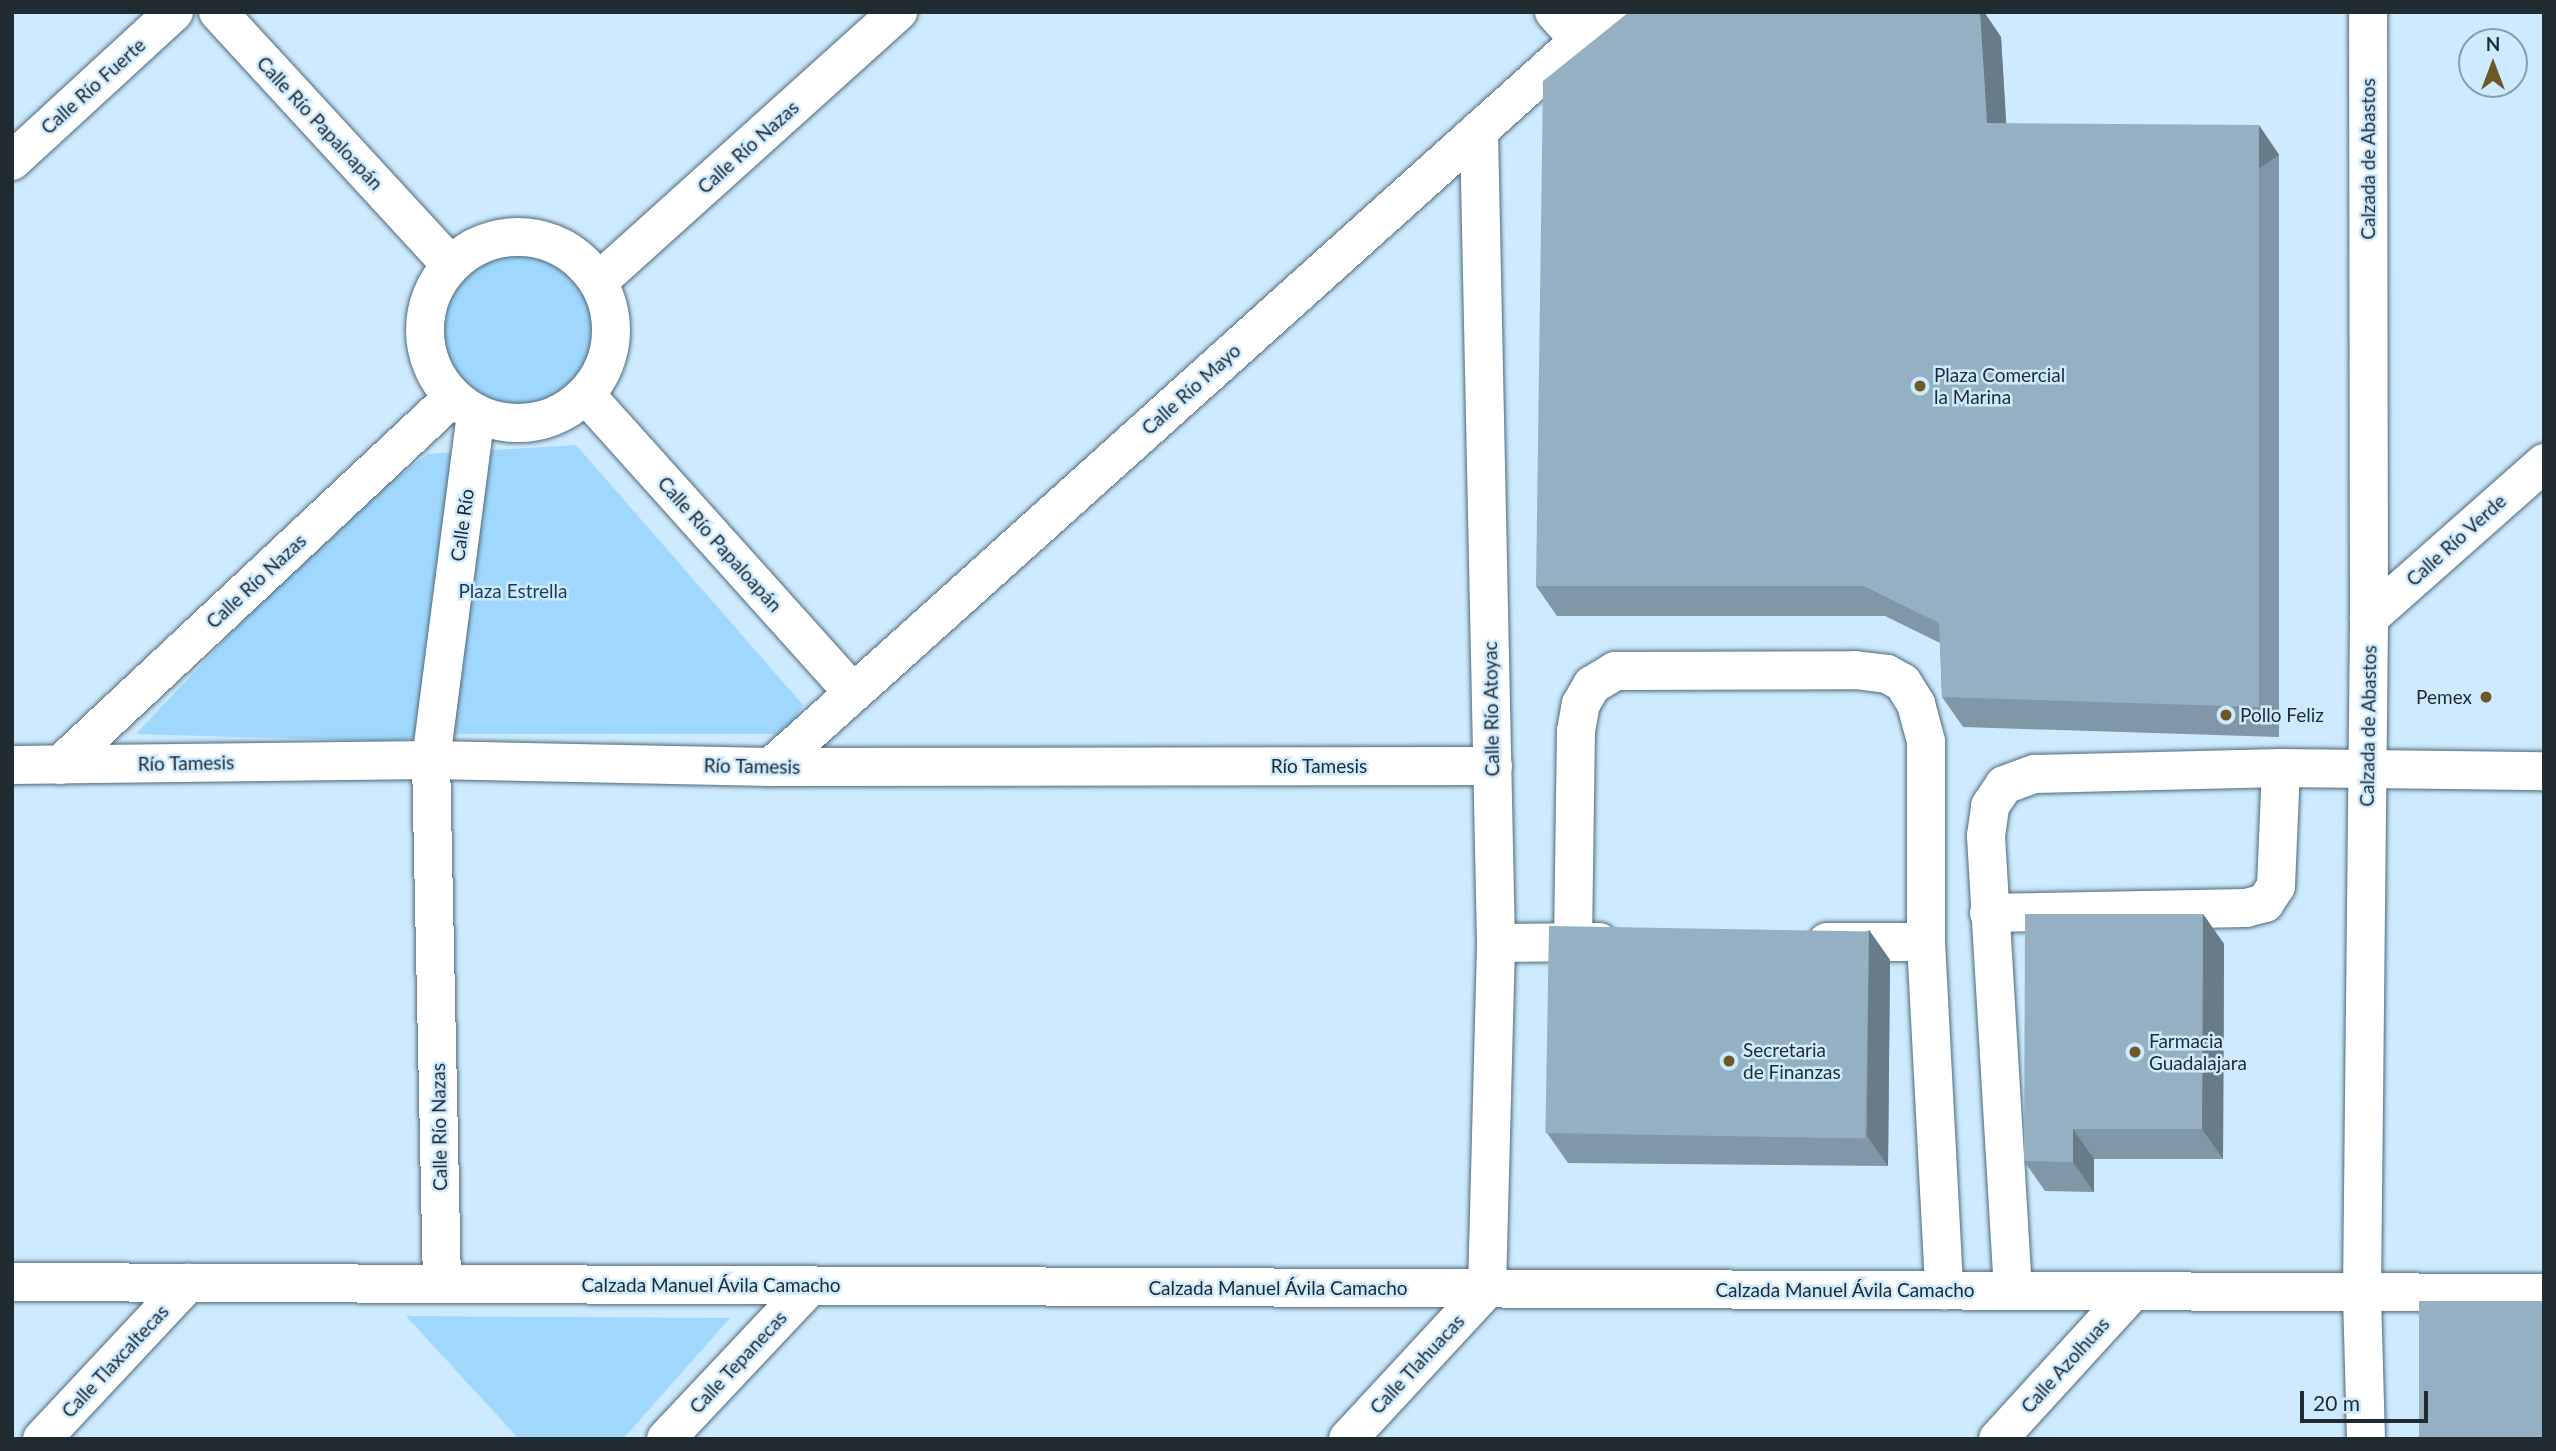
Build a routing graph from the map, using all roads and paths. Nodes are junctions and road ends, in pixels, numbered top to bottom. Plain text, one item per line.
1 (174, 12) edge
2 (218, 12) edge
3 (898, 12) edge
4 (1611, 12) edge
5 (2368, 12) edge
6 (1567, 26) edge
7 (1479, 130) junction
8 (12, 161) edge
9 (450, 264) junction
10 (598, 282) junction
11 (586, 395) junction
12 (465, 405) junction
13 (2544, 463) edge
14 (2369, 618) junction
15 (853, 693) junction
16 (431, 760) junction
17 (12, 765) edge
18 (60, 765) junction
19 (1493, 766) junction
20 (771, 767) junction
21 (2281, 768) junction
22 (2367, 768) junction
23 (2544, 771) edge
24 (1989, 913) junction
25 (1628, 942) edge
26 (1791, 942) edge
27 (1926, 942) junction
28 (1496, 943) junction
29 (1573, 943) junction
30 (12, 1282) edge
31 (188, 1283) junction
32 (442, 1284) junction
33 (810, 1286) junction
34 (1487, 1289) junction
35 (1944, 1291) junction
36 (2013, 1291) junction
37 (2133, 1291) junction
38 (2362, 1292) junction
39 (2544, 1293) edge
40 (674, 1436) edge
41 (43, 1439) edge
42 (1348, 1439) edge
43 (1998, 1439) edge
44 (2366, 1439) edge

1 - 8 street, Calle Río Fuerte
2 - 9 street, Calle Río Papaloapán
3 - 10 street, Calle Río Nazas
4 - 6 street, Calle Río Mayo
5 - 14 street, Calzada de Abastos
6 - 7 street, Calle Río Mayo
7 - 15 street, Calle Río Mayo
7 - 19 street, Calle Río Atoyac
9 - 10 street
9 - 12 street
10 - 11 street
11 - 12 street
11 - 15 street, Calle Río Papaloapán
12 - 16 street, Calle Río
12 - 18 street, Calle Río Nazas
13 - 14 street, Calle Río Verde
14 - 22 street, Calzada de Abastos
15 - 20 street, Calle Río Mayo
16 - 18 street, Río Tamesis
16 - 20 street, Río Tamesis
16 - 32 street, Calle Río Nazas
17 - 18 street, Río Tamesis
19 - 20 street, Río Tamesis
19 - 28 street, Calle Río Atoyac
21 - 22 street
21 - 24 street
21 - 24 street
22 - 23 street
22 - 38 street, Calzada de Abastos
24 - 36 street
25 - 29 street
26 - 27 street
27 - 29 street
27 - 35 street
28 - 29 street
28 - 34 street, Calle Río Atoyac
30 - 31 street, Calzada Manuel Ávila Camacho
31 - 32 street, Calzada Manuel Ávila Camacho
31 - 41 street, Calle Tlaxcaltecas
32 - 33 street, Calzada Manuel Ávila Camacho
33 - 34 street, Calzada Manuel Ávila Camacho
33 - 40 street, Calle Tepanecas
34 - 35 street, Calzada Manuel Ávila Camacho
34 - 42 street, Calle Tlahuacas
35 - 36 street, Calzada Manuel Ávila Camacho
36 - 37 street, Calzada Manuel Ávila Camacho
37 - 38 street, Calzada Manuel Ávila Camacho
37 - 43 street, Calle Azolhuas
38 - 39 street, Calzada Manuel Ávila Camacho
38 - 44 street, Calzada de Abastos

